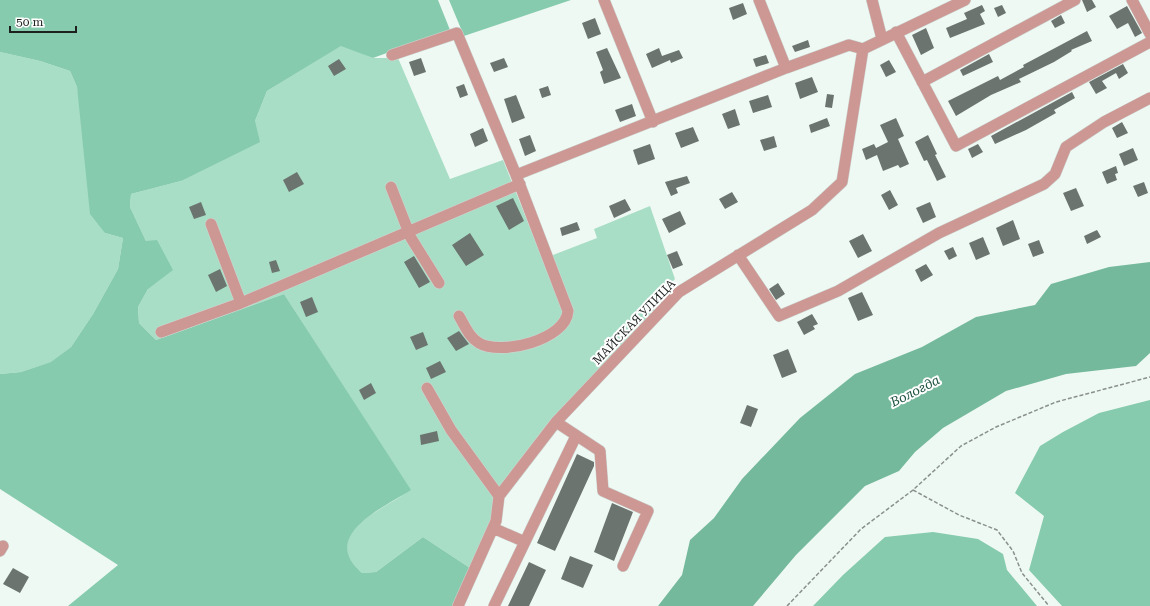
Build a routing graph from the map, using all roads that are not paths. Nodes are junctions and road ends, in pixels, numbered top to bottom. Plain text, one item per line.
1 (604, 0) edge
2 (759, 0) edge
3 (872, 0) edge
4 (965, 0) edge
5 (1074, 0) edge
6 (1132, 0) edge
7 (896, 32) junction
8 (1150, 34) edge
9 (882, 39) junction
10 (1150, 42) edge
11 (863, 49) junction
12 (392, 56) dead end
13 (786, 68) junction
14 (922, 82) junction
15 (1150, 98) edge
16 (653, 122) junction
17 (518, 180) junction
18 (391, 187) dead end
19 (211, 224) dead end
20 (409, 230) junction
21 (738, 254) junction
22 (439, 283) dead end
23 (241, 303) junction
24 (459, 316) dead end
25 (161, 332) dead end
26 (427, 388) dead end
27 (556, 422) junction
28 (576, 436) junction
29 (499, 496) junction
30 (493, 528) junction
31 (525, 542) junction
32 (623, 566) dead end
33 (458, 606) edge
34 (494, 606) edge

1 - 16 street
2 - 13 street
3 - 9 street
4 - 7 street
5 - 14 street
6 - 8 street
7 - 9 street
7 - 14 street
9 - 11 street
10 - 14 street
11 - 13 street
11 - 21 street, МАЙСКАЯ УЛИЦА
12 - 17 street
13 - 16 street
15 - 21 street
16 - 17 street
17 - 20 street
17 - 24 street
18 - 20 street
19 - 23 street
20 - 22 street
20 - 23 street
21 - 27 street, МАЙСКАЯ УЛИЦА
23 - 25 street
26 - 29 street
27 - 28 street
27 - 29 street, МАЙСКАЯ УЛИЦА
28 - 31 street
28 - 32 street
29 - 30 street
30 - 31 street
30 - 33 street
31 - 34 street

